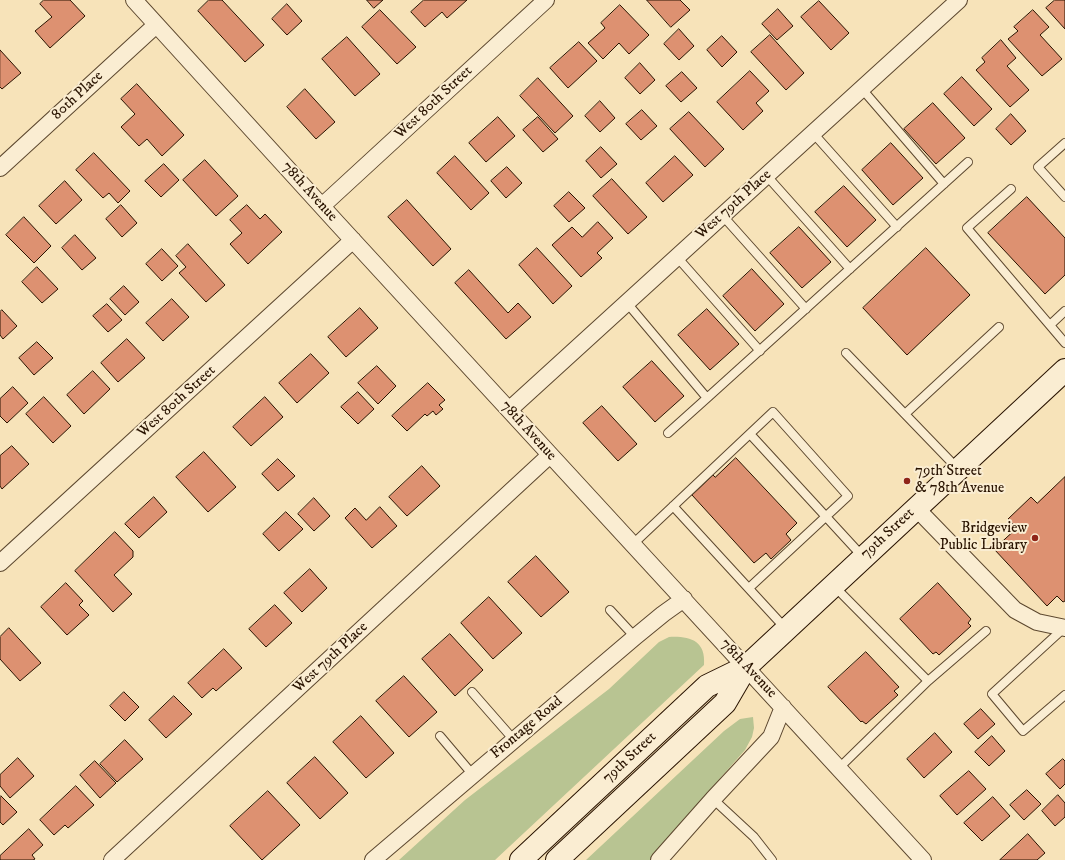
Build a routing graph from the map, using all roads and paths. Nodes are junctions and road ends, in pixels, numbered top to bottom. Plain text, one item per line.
1 (134, 0) edge
2 (546, 0) edge
3 (959, 0) edge
4 (156, 25) junction
5 (862, 89) junction
6 (813, 133) junction
7 (1065, 143) edge
8 (968, 162) dead end
9 (0, 168) edge
10 (766, 175) junction
11 (944, 184) junction
12 (1011, 189) dead end
13 (1065, 197) edge
14 (322, 206) junction
15 (722, 215) junction
16 (897, 227) junction
17 (353, 240) junction
18 (677, 257) junction
19 (850, 269) junction
20 (626, 302) junction
21 (806, 309) junction
22 (1065, 311) edge
23 (1050, 325) junction
24 (999, 327) dead end
25 (1065, 343) edge
26 (760, 350) junction
27 (846, 353) dead end
28 (1065, 370) edge
29 (707, 398) junction
30 (509, 410) junction
31 (905, 414) junction
32 (668, 433) dead end
33 (750, 434) junction
34 (550, 455) junction
35 (958, 469) junction
36 (673, 506) junction
37 (916, 508) junction
38 (826, 517) junction
39 (633, 544) junction
40 (864, 557) junction
41 (0, 563) edge
42 (834, 585) junction
43 (749, 588) junction
44 (684, 599) junction
45 (610, 610) dead end
46 (1065, 627) edge
47 (786, 629) junction
48 (986, 631) dead end
49 (635, 637) junction
50 (746, 667) junction
51 (928, 681) junction
52 (472, 692) dead end
53 (1065, 695) edge
54 (783, 707) junction
55 (440, 736) dead end
56 (514, 740) junction
57 (839, 768) junction
58 (473, 775) junction
59 (713, 799) junction
60 (112, 860) edge
61 (373, 860) edge
62 (521, 860) edge
63 (557, 860) edge
64 (659, 860) edge
65 (772, 860) edge
66 (923, 860) edge

1 - 4 street, 78th Avenue
2 - 14 street, West 80th Street
3 - 5 street, West 79th Place
4 - 9 street, 80th Place
4 - 14 street, 78th Avenue
5 - 6 street, West 79th Place
5 - 11 lane
6 - 10 street, West 79th Place
6 - 16 lane
7 - 13 lane
8 - 11 lane
10 - 15 street, West 79th Place
10 - 19 lane
11 - 16 lane
12 - 23 lane
14 - 17 street, 78th Avenue
15 - 18 street, West 79th Place
15 - 21 lane
16 - 19 lane
17 - 30 street, 78th Avenue
17 - 41 street, West 80th Street
18 - 20 street, West 79th Place
18 - 26 lane
19 - 21 lane
20 - 29 lane
20 - 30 street, West 79th Place
21 - 26 lane
22 - 23 lane
23 - 25 lane
24 - 31 lane
26 - 29 lane
27 - 31 lane
28 - 35 main road, 79th Street
29 - 32 lane
30 - 34 street, 78th Avenue
31 - 35 lane
33 - 36 lane
33 - 38 lane
33 - 38 lane
34 - 39 street, 78th Avenue
34 - 60 street, West 79th Place
35 - 37 main road, 79th Street
36 - 39 lane
36 - 43 lane
37 - 40 main road, 79th Street
37 - 46 street
38 - 40 lane
38 - 43 lane
39 - 44 street, 78th Avenue
40 - 42 main road, 79th Street
42 - 47 main road, 79th Street
42 - 51 lane
43 - 47 lane
44 - 49 street, Frontage Road
44 - 50 street, 78th Avenue
45 - 49 lane
46 - 53 lane
47 - 50 main road, 79th Street
48 - 51 lane
49 - 56 street, Frontage Road
50 - 54 street, 78th Avenue
50 - 62 main road, 79th Street
50 - 63 main road, 79th Street
51 - 57 lane
52 - 56 lane
54 - 57 street, 78th Avenue
54 - 59 street
55 - 58 lane
56 - 58 street, Frontage Road
57 - 66 street, 78th Avenue
58 - 61 street, Frontage Road
59 - 64 street
59 - 65 lane

